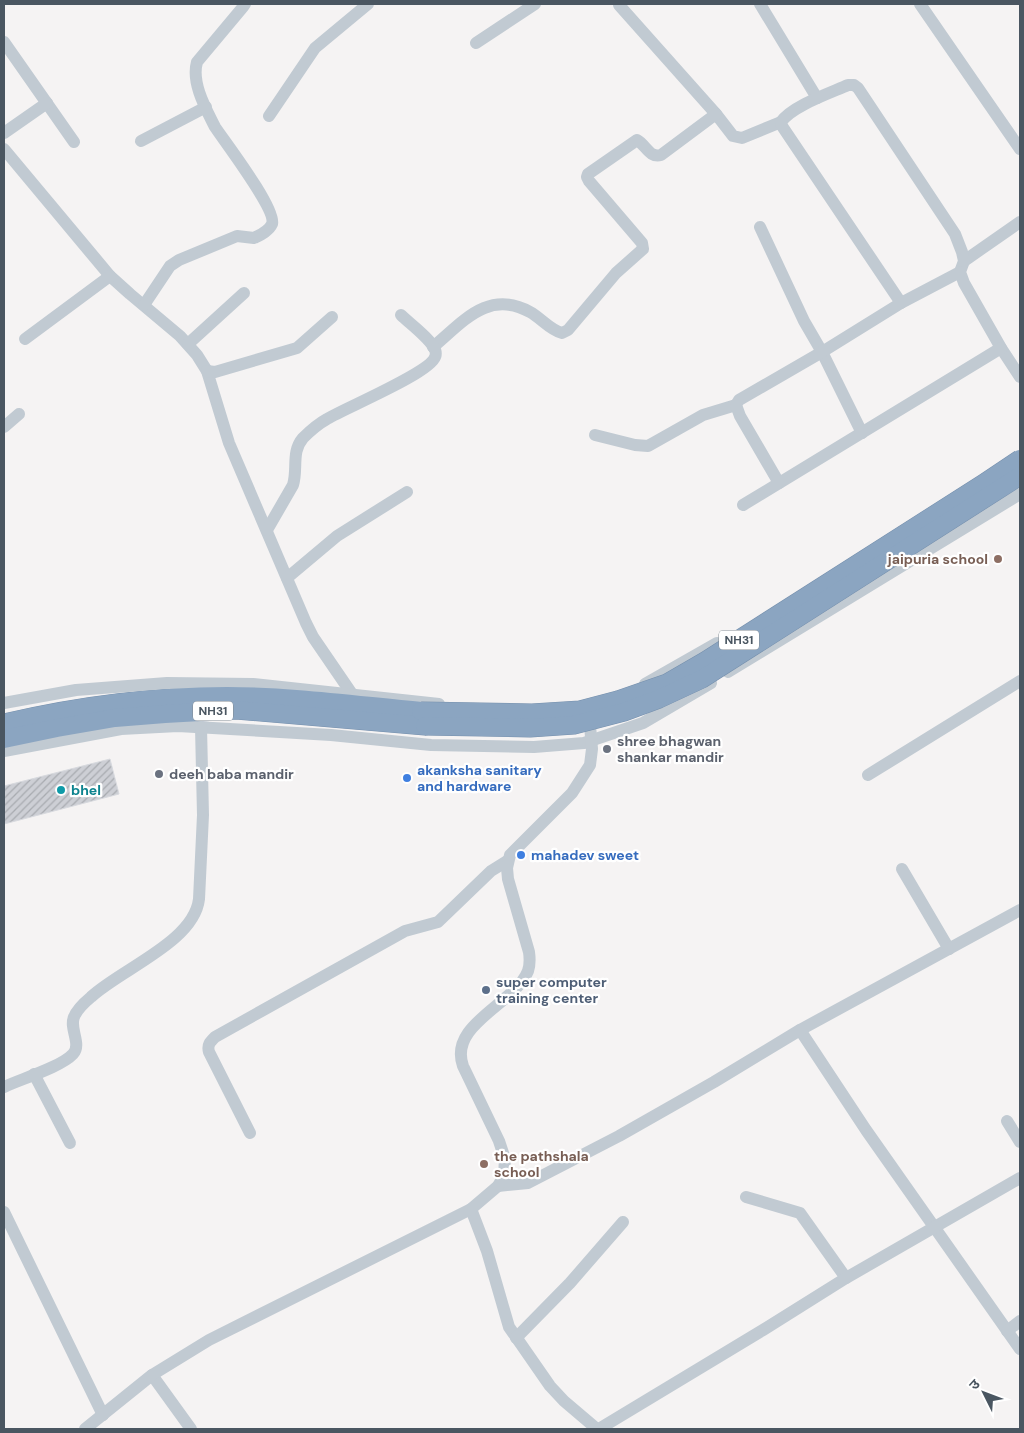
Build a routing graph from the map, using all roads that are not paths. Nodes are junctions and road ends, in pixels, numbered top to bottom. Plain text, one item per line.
1 (245, 4) edge
2 (368, 4) edge
3 (535, 4) edge
4 (760, 4) edge
5 (920, 4) edge
6 (619, 5) edge
7 (4, 42) edge
8 (476, 43) dead end
9 (817, 98) junction
10 (47, 103) junction
11 (206, 107) junction
12 (716, 114) junction
13 (269, 116) dead end
14 (781, 122) junction
15 (4, 133) edge
16 (74, 142) dead end
17 (141, 142) dead end
18 (1020, 149) edge
19 (6, 155) edge
20 (1020, 222) edge
21 (760, 227) dead end
22 (962, 267) junction
23 (110, 276) junction
24 (244, 292) dead end
25 (901, 302) junction
26 (144, 305) junction
27 (400, 315) dead end
28 (332, 317) dead end
29 (25, 339) dead end
30 (188, 344) junction
31 (433, 346) junction
32 (1001, 348) junction
33 (822, 352) junction
34 (207, 371) junction
35 (1020, 377) edge
36 (736, 405) junction
37 (20, 414) dead end
38 (4, 426) edge
39 (862, 433) junction
40 (595, 435) dead end
41 (1020, 450) edge
42 (1020, 459) edge
43 (1020, 476) edge
44 (779, 483) junction
45 (407, 492) dead end
46 (1020, 494) edge
47 (743, 505) dead end
48 (267, 530) junction
49 (287, 578) junction
50 (1020, 681) edge
51 (352, 694) junction
52 (4, 703) edge
53 (588, 703) junction
54 (423, 718) junction
55 (4, 722) edge
56 (201, 727) junction
57 (4, 739) edge
58 (591, 741) junction
59 (4, 751) edge
60 (868, 774) dead end
61 (508, 861) junction
62 (902, 869) dead end
63 (1020, 910) edge
64 (949, 949) junction
65 (800, 1030) junction
66 (34, 1074) junction
67 (4, 1087) edge
68 (1007, 1122) dead end
69 (250, 1132) dead end
70 (1020, 1142) edge
71 (70, 1143) dead end
72 (1020, 1178) edge
73 (498, 1186) junction
74 (746, 1197) dead end
75 (471, 1209) junction
76 (4, 1212) edge
77 (623, 1222) dead end
78 (934, 1229) junction
79 (846, 1278) junction
80 (1020, 1321) edge
81 (1007, 1331) junction
82 (516, 1338) junction
83 (1020, 1349) edge
84 (152, 1375) junction
85 (103, 1415) junction
86 (590, 1428) edge
87 (85, 1429) edge
88 (191, 1429) edge

1 - 11 street
2 - 13 street
3 - 8 street
4 - 9 street
5 - 18 street
6 - 12 street
7 - 10 street
9 - 14 street
9 - 22 street
10 - 15 street
10 - 16 street
11 - 17 street
11 - 26 street
12 - 14 street
12 - 31 street
14 - 25 street
19 - 23 street
20 - 22 street
21 - 33 street
22 - 25 street
22 - 32 street
23 - 26 street
23 - 29 street
24 - 30 street
25 - 33 street
26 - 30 street
27 - 31 street
28 - 34 street
30 - 34 street
31 - 48 street
32 - 35 street
32 - 39 street
33 - 36 street
33 - 39 street
34 - 48 street
36 - 40 street
36 - 44 street
37 - 38 street
39 - 44 street
41 - 53 street
42 - 54 highway, NH31, bridge
43 - 54 highway, NH31, bridge
44 - 47 street
45 - 49 street
46 - 58 street
48 - 49 street
49 - 51 street
50 - 60 street
51 - 52 street
51 - 53 street
53 - 58 street
54 - 55 highway, NH31
54 - 57 highway, NH31
56 - 58 street
56 - 59 street
56 - 66 street
58 - 61 street
61 - 69 street
61 - 73 street
62 - 64 street
63 - 64 street
64 - 65 street
65 - 73 street
65 - 78 street
66 - 67 street
66 - 71 street
68 - 70 street
72 - 78 street
73 - 75 street
74 - 79 street
75 - 82 street
75 - 84 street
76 - 85 street
77 - 82 street
78 - 79 street
78 - 81 street
79 - 86 street
80 - 81 street
81 - 83 street
82 - 86 street
84 - 85 street
84 - 88 street
85 - 87 street

